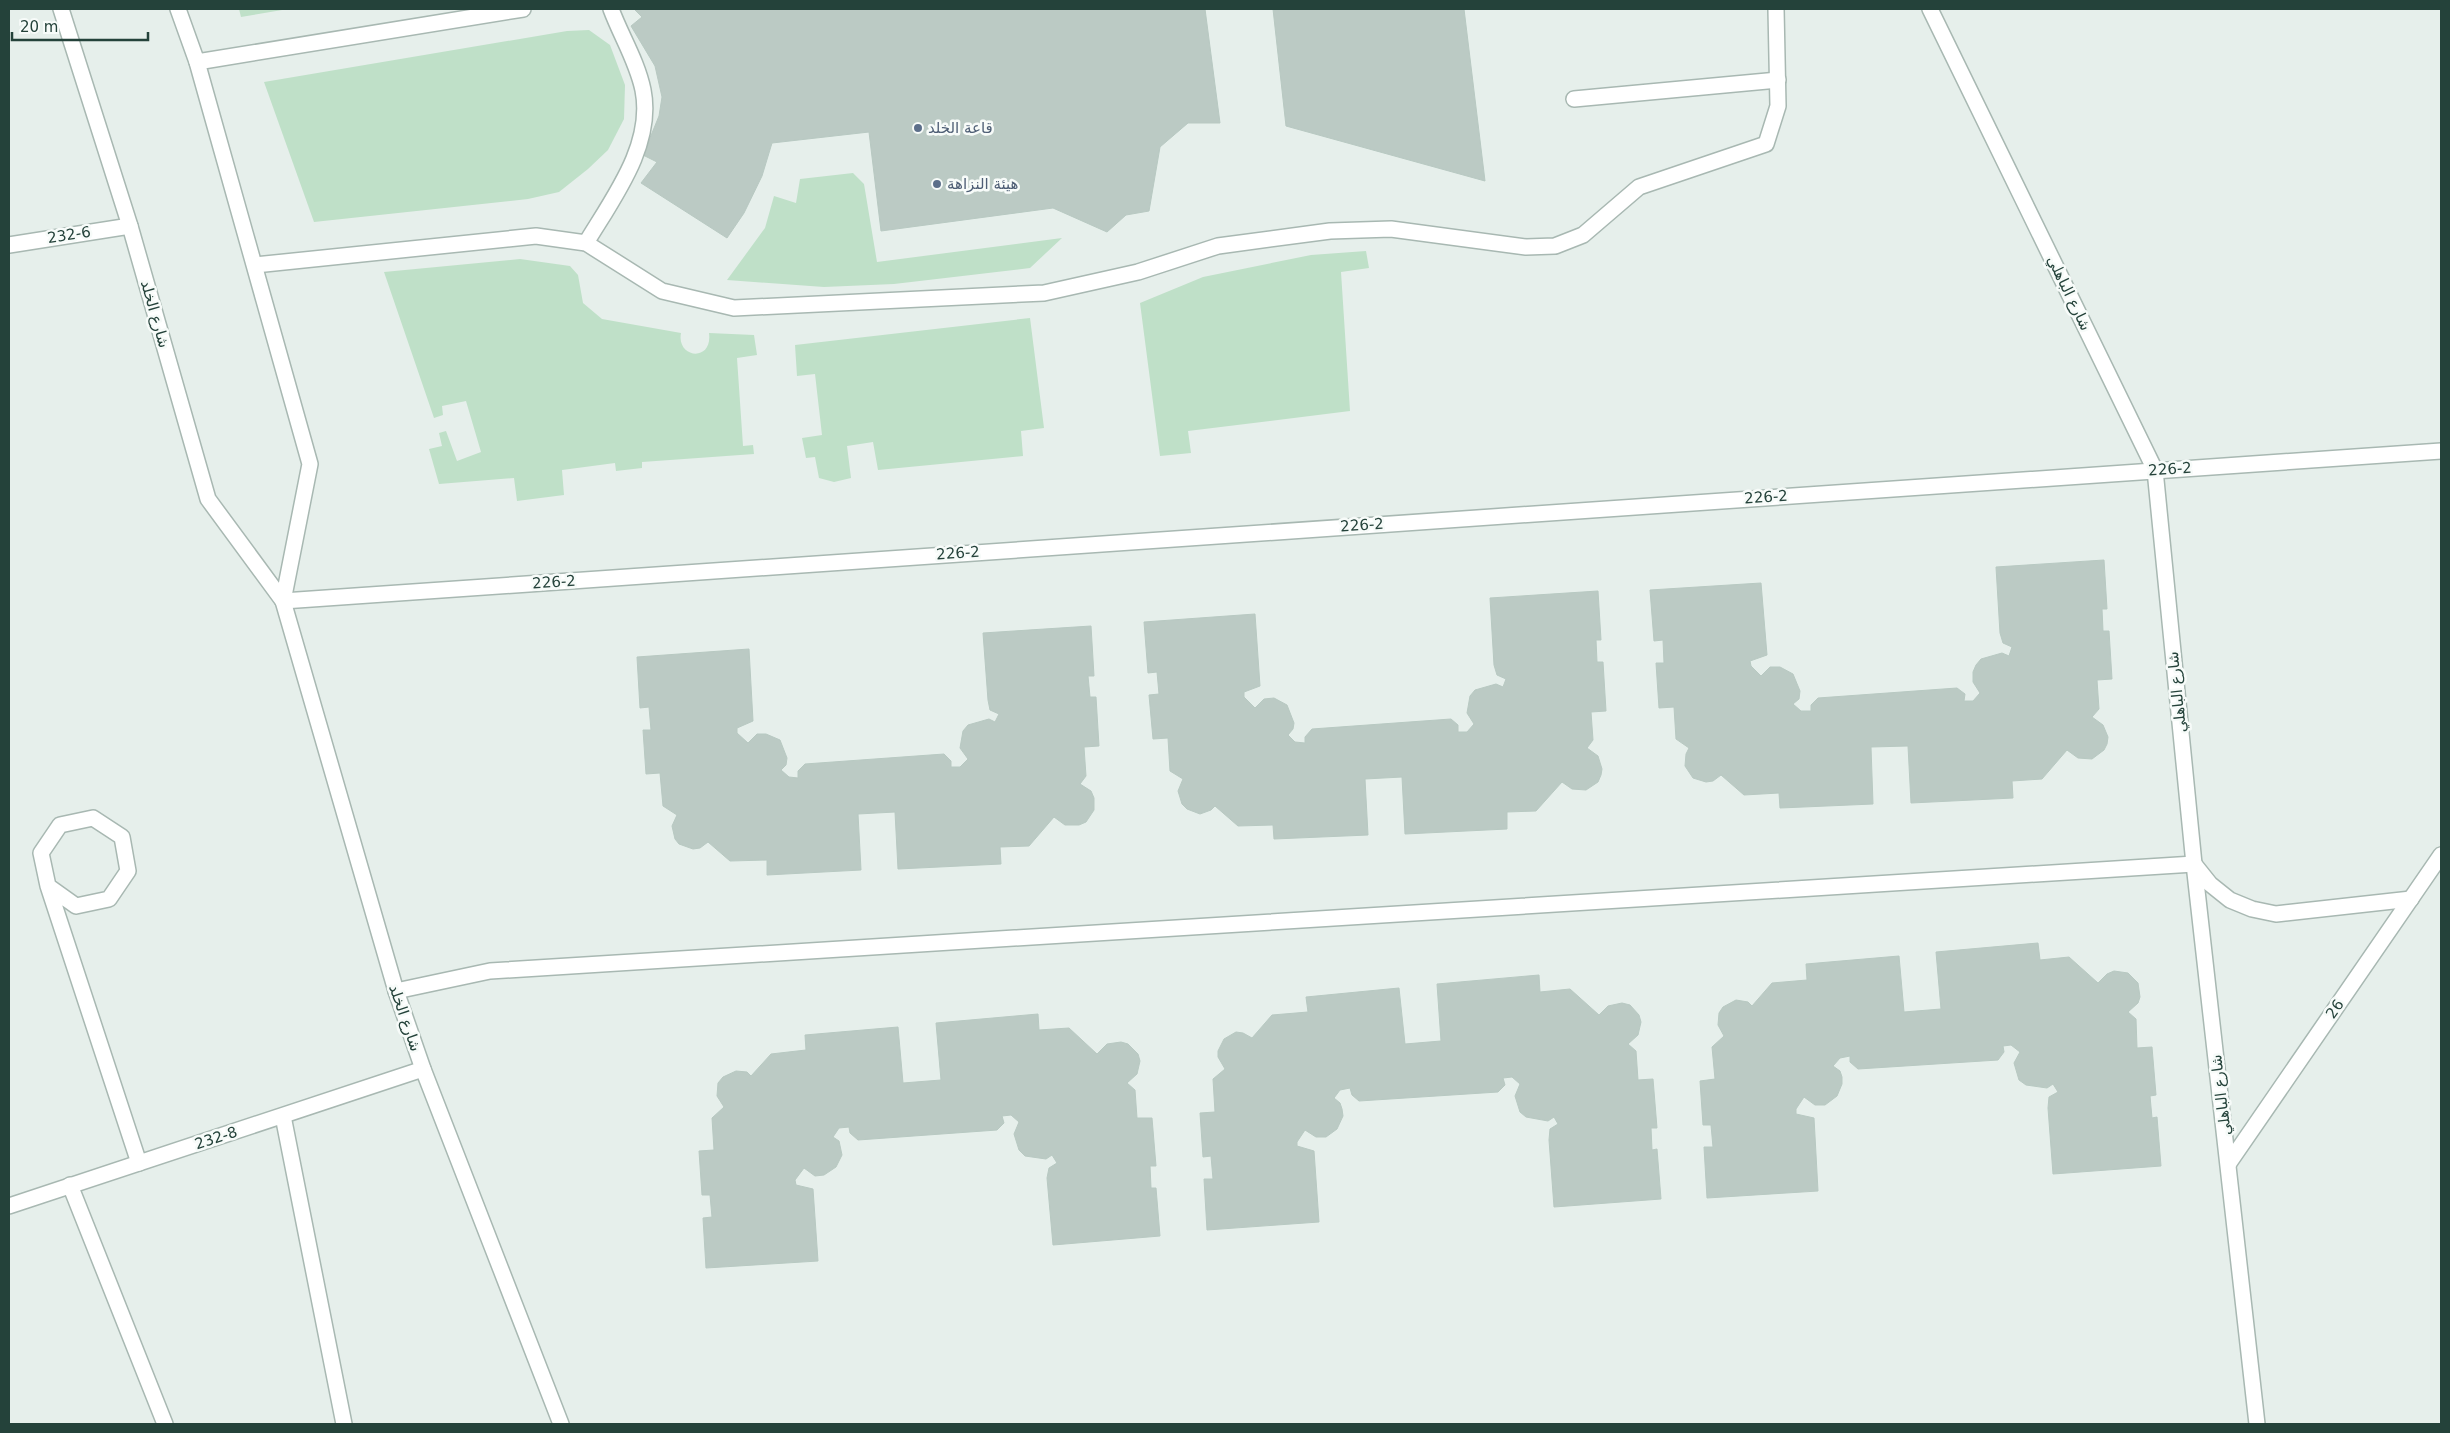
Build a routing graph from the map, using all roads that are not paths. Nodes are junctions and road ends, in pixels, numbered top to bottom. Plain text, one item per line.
1 (60, 9) edge
2 (178, 9) edge
3 (523, 9) edge
4 (610, 9) edge
5 (1776, 9) edge
6 (1930, 9) edge
7 (197, 62) junction
8 (1778, 80) junction
9 (1574, 99) dead end
10 (130, 226) junction
11 (586, 243) junction
12 (9, 245) edge
13 (255, 265) junction
14 (2441, 451) edge
15 (2155, 470) junction
16 (283, 601) junction
17 (2441, 855) edge
18 (2194, 864) junction
19 (48, 886) junction
20 (2411, 899) junction
21 (396, 992) junction
22 (423, 1069) junction
23 (283, 1116) junction
24 (139, 1163) junction
25 (2229, 1163) junction
26 (70, 1185) junction
27 (9, 1206) edge
28 (165, 1424) edge
29 (344, 1424) edge
30 (561, 1424) edge
31 (2257, 1424) edge

1 - 10 street, شارع الخلد
2 - 7 street, شارع الخلد
3 - 7 street
4 - 11 street
5 - 8 street
6 - 15 street, شارع الباهلي
7 - 13 street, شارع الخلد
8 - 9 street
8 - 11 street
10 - 12 street, 232-6
10 - 16 street, شارع الخلد
11 - 13 street
13 - 16 street, شارع الخلد
14 - 15 street, 226-2
15 - 16 street, 226-2
15 - 18 street, شارع الباهلي
16 - 21 street, شارع الخلد
17 - 20 street, 26
18 - 20 street
18 - 21 street
18 - 25 street, شارع الباهلي
19 - 19 street
19 - 24 street
20 - 25 street, 26
21 - 22 street, شارع الخلد
22 - 23 street, 232-8
22 - 30 street, شارع الخلد
23 - 24 street, 232-8
23 - 29 street
24 - 26 street, 232-8
25 - 31 street, شارع الباهلي
26 - 27 street, 232-8
26 - 28 street

